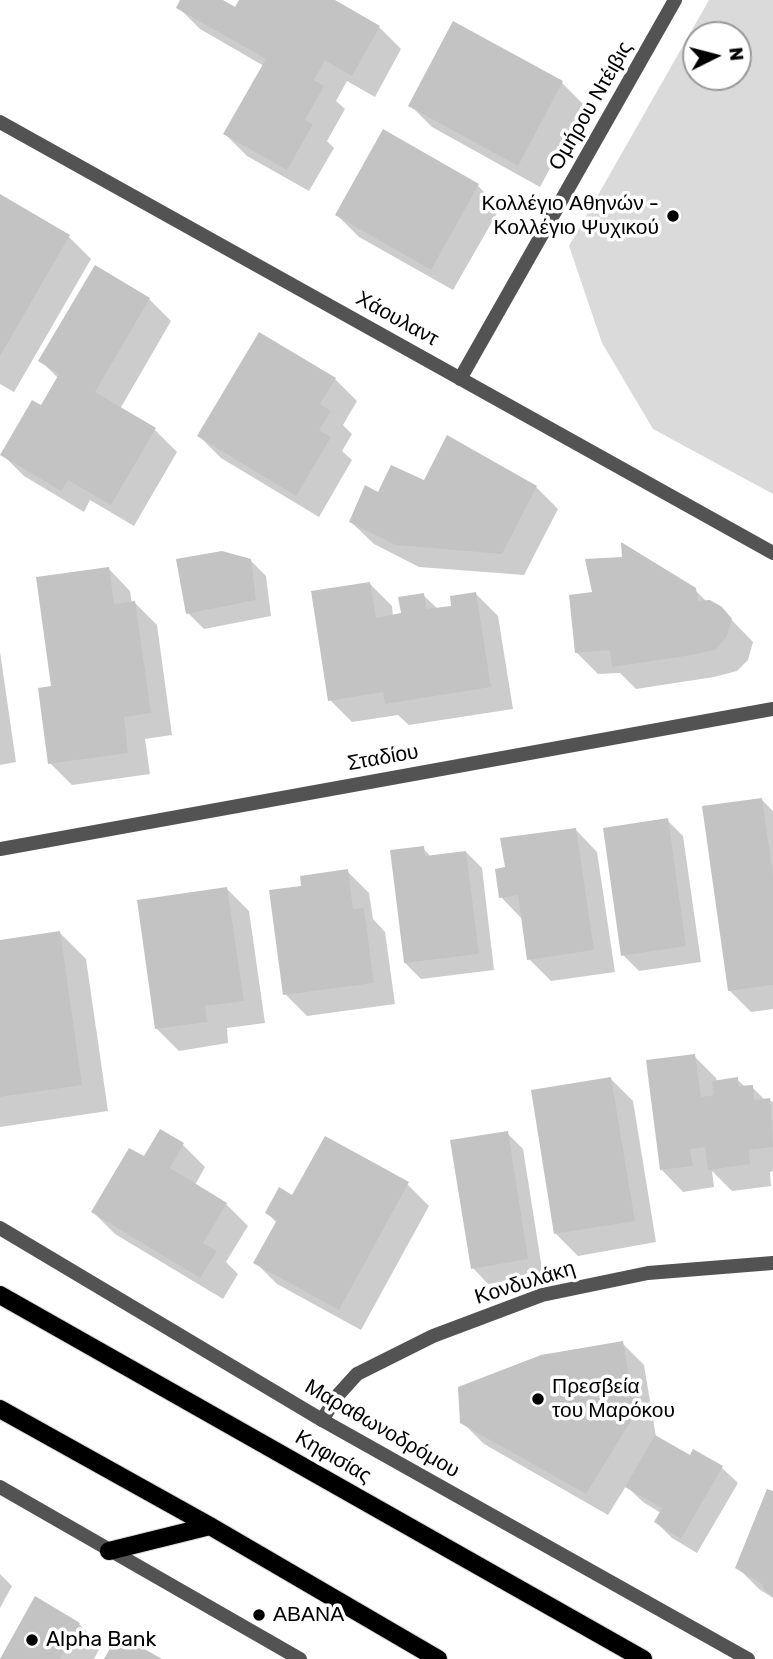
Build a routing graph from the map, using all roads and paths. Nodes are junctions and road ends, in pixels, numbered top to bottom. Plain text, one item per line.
1 (675, 0) edge
2 (0, 122) edge
3 (460, 379) junction
4 (773, 553) edge
5 (773, 709) edge
6 (0, 849) edge
7 (0, 1228) edge
8 (773, 1263) edge
9 (0, 1295) edge
10 (0, 1409) edge
11 (322, 1420) junction
12 (0, 1487) edge
13 (210, 1526) junction
14 (109, 1551) junction
15 (300, 1659) edge
16 (438, 1659) edge
17 (643, 1659) edge
18 (748, 1659) edge

1 - 3 street, Ομήρου Ντέιβις
2 - 3 street, Χάουλαντ
3 - 4 street, Χάουλαντ
5 - 6 street, Σταδίου
7 - 11 street, Μαραθωνοδρόμου
8 - 11 street, Κονδυλάκη
9 - 17 main road, Κηφισίας
10 - 13 main road
11 - 18 street, Μαραθωνοδρόμου
12 - 14 street
13 - 14 main road
13 - 16 main road
14 - 15 street

